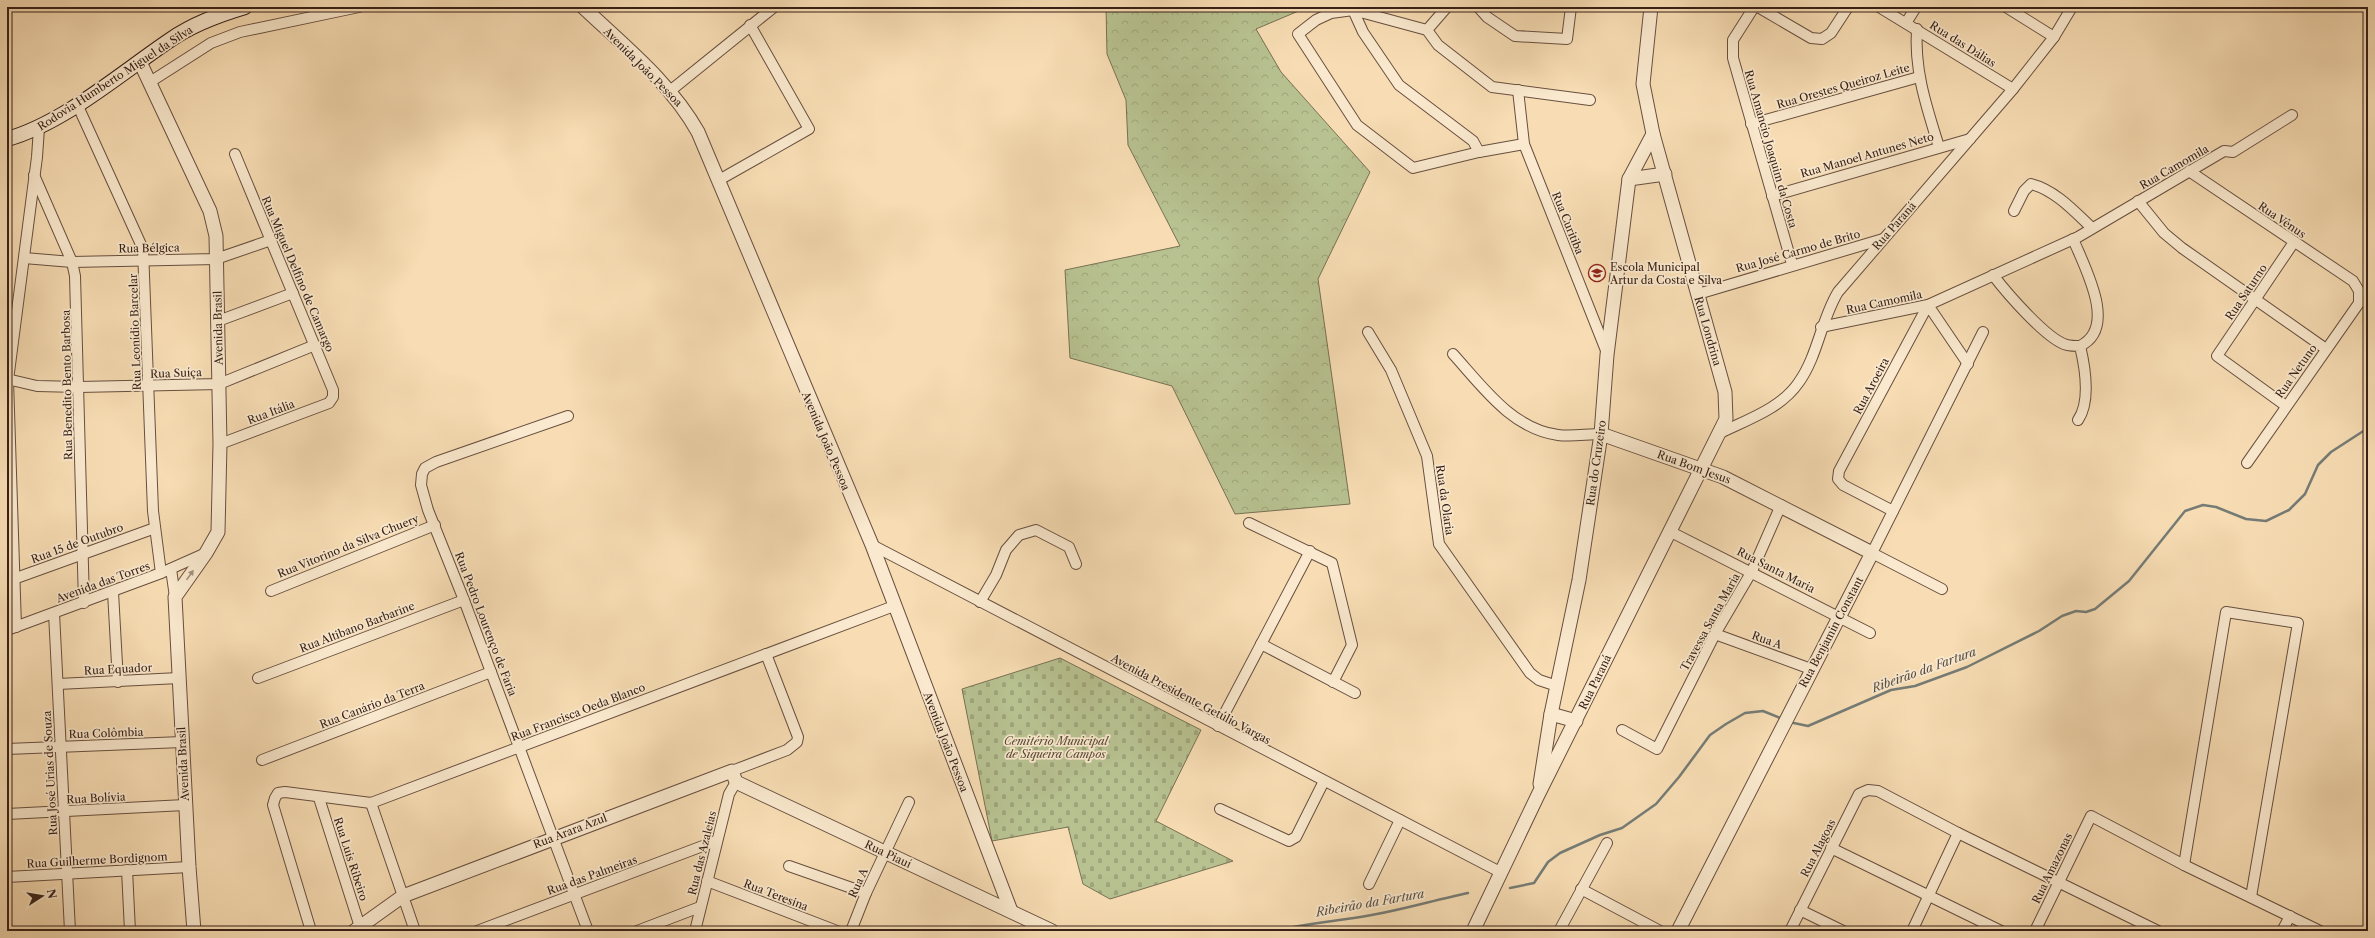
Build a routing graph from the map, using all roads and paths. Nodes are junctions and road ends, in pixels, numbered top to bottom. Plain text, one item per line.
1 (245, 7) edge
2 (359, 7) edge
3 (583, 7) edge
4 (774, 7) edge
5 (1447, 7) edge
6 (1478, 7) edge
7 (1571, 7) edge
8 (1651, 7) edge
9 (1754, 7) edge
10 (1758, 7) edge
11 (1848, 7) edge
12 (1879, 7) edge
13 (1916, 7) edge
14 (2006, 7) edge
15 (2072, 7) edge
16 (1353, 10) junction
17 (1906, 23) junction
18 (750, 25) junction
19 (1427, 30) junction
20 (1917, 30) junction
21 (2054, 37) junction
22 (140, 62) junction
23 (1919, 77) junction
24 (150, 82) junction
25 (2013, 89) junction
26 (1518, 90) junction
27 (670, 91) junction
28 (1590, 100) dead end
29 (77, 104) junction
30 (2292, 114) dead end
31 (1751, 124) junction
32 (39, 128) junction
33 (1653, 134) junction
34 (7, 139) edge
35 (1970, 139) junction
36 (1524, 144) junction
37 (1938, 147) junction
38 (1479, 152) junction
39 (235, 154) dead end
40 (2189, 171) junction
41 (1666, 174) junction
42 (34, 175) junction
43 (1629, 179) junction
44 (719, 180) junction
45 (1772, 196) junction
46 (2138, 201) junction
47 (2014, 211) dead end
48 (2092, 228) junction
49 (1883, 239) junction
50 (2073, 239) junction
51 (271, 240) junction
52 (2294, 242) junction
53 (24, 258) junction
54 (216, 259) junction
55 (144, 260) junction
56 (72, 262) junction
57 (1792, 264) junction
58 (1993, 275) junction
59 (2359, 291) joint
60 (293, 293) junction
61 (1698, 294) junction
62 (2256, 299) junction
63 (1928, 305) junction
64 (218, 321) junction
65 (1821, 327) junction
66 (1368, 332) dead end
67 (1983, 332) dead end
68 (315, 345) junction
69 (2080, 346) junction
70 (2326, 349) junction
71 (1453, 354) dead end
72 (1607, 354) junction
73 (1968, 364) junction
74 (8, 380) edge
75 (219, 384) junction
76 (79, 387) junction
77 (148, 387) junction
78 (329, 403) joint
79 (2286, 406) junction
80 (568, 416) dead end
81 (1726, 419) joint
82 (2078, 420) dead end
83 (1600, 434) junction
84 (1718, 434) junction
85 (220, 444) junction
86 (2247, 463) dead end
87 (1700, 468) junction
88 (9, 490) edge
89 (1781, 505) junction
90 (1893, 511) junction
91 (1249, 523) dead end
92 (435, 525) junction
93 (155, 528) junction
94 (1670, 531) junction
95 (872, 545) junction
96 (1310, 551) junction
97 (206, 553) junction
98 (1872, 553) junction
99 (81, 554) junction
100 (1076, 564) dead end
101 (171, 569) junction
102 (1752, 571) junction
103 (161, 573) junction
104 (10, 580) edge
105 (1942, 590) dead end
106 (271, 591) dead end
107 (113, 592) junction
108 (175, 597) junction
109 (464, 600) junction
110 (980, 602) junction
111 (84, 603) junction
112 (894, 606) junction
113 (54, 613) junction
114 (1840, 617) junction
115 (11, 629) edge
116 (1870, 633) dead end
117 (1715, 634) junction
118 (1260, 644) junction
119 (766, 654) junction
120 (1811, 669) junction
121 (491, 672) junction
122 (179, 678) junction
123 (258, 678) dead end
124 (118, 682) junction
125 (1333, 682) junction
126 (58, 684) junction
127 (1557, 686) junction
128 (1355, 693) dead end
129 (1551, 714) junction
130 (1576, 721) junction
131 (1218, 726) junction
132 (1622, 730) dead end
133 (182, 742) junction
134 (60, 747) junction
135 (520, 747) junction
136 (7, 749) edge
137 (262, 760) dead end
138 (734, 777) junction
139 (1324, 781) junction
140 (1538, 795) junction
141 (319, 798) junction
142 (909, 802) dead end
143 (371, 803) junction
144 (185, 805) junction
145 (1220, 809) dead end
146 (63, 811) junction
147 (7, 814) edge
148 (1400, 820) junction
149 (1958, 833) junction
150 (554, 837) junction
151 (716, 842) junction
152 (1608, 843) dead end
153 (1831, 848) junction
154 (885, 853) junction
155 (2184, 865) junction
156 (789, 866) dead end
157 (189, 867) junction
158 (127, 870) junction
159 (1500, 872) junction
160 (67, 874) junction
161 (7, 877) edge
162 (707, 881) junction
163 (2059, 882) junction
164 (1369, 884) dead end
165 (1582, 888) junction
166 (866, 893) junction
167 (574, 894) junction
168 (403, 896) junction
169 (1929, 896) junction
170 (2251, 897) junction
171 (700, 907) junction
172 (1800, 910) junction
173 (1011, 911) junction
174 (2290, 916) junction
175 (357, 929) edge
176 (70, 931) edge
177 (130, 931) edge
178 (194, 931) edge
179 (311, 931) edge
180 (415, 931) edge
181 (477, 931) edge
182 (588, 931) edge
183 (637, 931) edge
184 (695, 931) edge
185 (837, 931) edge
186 (851, 931) edge
187 (1052, 931) edge
188 (1475, 931) edge
189 (1559, 931) edge
190 (1660, 931) edge
191 (1678, 931) edge
192 (1790, 931) edge
193 (1843, 931) edge
194 (1912, 931) edge
195 (2001, 931) edge
196 (2035, 931) edge
197 (2158, 931) edge
198 (2282, 931) edge
199 (2320, 931) edge

1 - 22 main road, Rodovia Humberto Miguel da Silva
2 - 24 street
3 - 27 street, Avenida João Pessoa
4 - 18 street
5 - 19 street
6 - 7 street
8 - 33 street, Rua Londrina
9 - 31 street, Rua Amancio Joaquim da Costa
10 - 11 street
12 - 17 street, Rua das Dálias
13 - 17 street
14 - 21 street
15 - 21 street, Rua Paraná
16 - 19 street
16 - 38 street
16 - 38 street
17 - 20 street, Rua das Dálias
18 - 27 street
18 - 44 street
19 - 26 street
20 - 23 street
20 - 25 street, Rua das Dálias
21 - 25 street, Rua Paraná
22 - 24 street, Avenida Brasil
22 - 29 main road, Rodovia Humberto Miguel da Silva
23 - 31 street, Rua Orestes Queiroz Leite
23 - 37 street
24 - 54 street, Avenida Brasil
25 - 35 street, Rua Paraná
26 - 28 street
26 - 36 street, Rua Curitiba
27 - 44 street, Avenida João Pessoa
29 - 32 main road, Rodovia Humberto Miguel da Silva
29 - 55 street, Rua Leonídio Barcelar
30 - 40 street, Rua Camomila
31 - 45 street, Rua Amancio Joaquim da Costa
32 - 34 main road, Rodovia Humberto Miguel da Silva
32 - 42 street
33 - 41 street, Rua Londrina
33 - 43 street, Rua do Cruzeiro
35 - 37 street, Rua Manoel Antunes Neto
35 - 49 street, Rua Paraná
36 - 38 street
36 - 72 street, Rua Curitiba
37 - 45 street, Rua Manoel Antunes Neto
39 - 51 street, Rua Miguel Delfino de Camargo
40 - 46 street, Rua Camomila
40 - 52 street, Rua Vênus
41 - 43 street
41 - 61 street, Rua Londrina
42 - 53 street
42 - 56 street, Rua Benedito Bento Barbosa
43 - 72 street, Rua do Cruzeiro
44 - 95 street, Avenida João Pessoa
45 - 57 street, Rua Amancio Joaquim da Costa
46 - 48 street, Rua Camomila
46 - 62 street
47 - 48 street
48 - 50 street, Rua Camomila
49 - 57 street, Rua José Carmo de Brito
49 - 65 street, Rua Paraná
50 - 58 street, Rua Camomila
50 - 69 street
51 - 54 street, Rua Bélgica
51 - 60 street, Rua Miguel Delfino de Camargo
52 - 59 street, Rua Vênus
52 - 62 street, Rua Saturno
53 - 56 street, Rua Bélgica
53 - 74 street
54 - 55 street, Rua Bélgica
54 - 64 street, Avenida Brasil
55 - 56 street, Rua Bélgica
55 - 77 street, Rua Leonídio Barcelar
56 - 76 street, Rua Benedito Bento Barbosa
57 - 61 street, Rua José Carmo de Brito
58 - 63 street, Rua Camomila
58 - 69 street
59 - 70 street, Rua Netuno
60 - 64 street
60 - 68 street, Rua Miguel Delfino de Camargo
61 - 81 street, Rua Londrina
62 - 70 street
62 - 79 street, Rua Saturno
63 - 65 street, Rua Camomila
63 - 73 street
63 - 90 street, Rua Aroeira
64 - 75 street, Avenida Brasil
65 - 84 street, Rua Paraná
66 - 127 street, Rua da Olaria
67 - 73 street, Rua Benjamin Constant
68 - 75 street, Rua Suíça
68 - 78 street, Rua Miguel Delfino de Camargo
69 - 82 street
70 - 79 street, Rua Netuno
71 - 83 street, Rua Bom Jesus
72 - 83 street, Rua do Cruzeiro
73 - 90 street, Rua Benjamin Constant
74 - 76 street, Rua Suíça
74 - 88 street
75 - 77 street, Rua Suíça
75 - 85 street, Avenida Brasil
76 - 77 street, Rua Suíça
76 - 99 street, Rua Benedito Bento Barbosa
77 - 93 street, Rua Leonídio Barcelar
78 - 85 street, Rua Itália
79 - 86 street, Rua Netuno
80 - 92 street, Rua Pedro Lourenço de Faria
81 - 84 street, Rua Paraná
83 - 87 street, Rua Bom Jesus
83 - 127 street, Rua do Cruzeiro
84 - 87 street, Rua Paraná
85 - 97 street, Avenida Brasil
87 - 89 street, Rua Bom Jesus
87 - 94 street, Rua Paraná
88 - 104 street
89 - 98 street, Rua Bom Jesus
89 - 102 street, Travessa Santa Maria
90 - 98 street, Rua Benjamin Constant
91 - 96 street
92 - 106 street, Rua Vitorino da Silva Chuery
92 - 109 street, Rua Pedro Lourenço de Faria
93 - 99 street, Rua 15 de Outubro
93 - 103 street, Rua Leonídio Barcelar
94 - 102 street, Rua Santa Maria
94 - 130 street, Rua Paraná
95 - 110 street, Avenida Presidente Getúlio Vargas
95 - 112 street, Avenida João Pessoa
96 - 118 street
96 - 125 street
97 - 101 street, Avenida das Torres
108 -> 97 street, Avenida Brasil
98 - 105 street, Rua Bom Jesus
98 - 114 street, Rua Benjamin Constant
99 - 104 street, Rua 15 de Outubro
99 - 111 street, Rua Benedito Bento Barbosa
100 - 110 street
101 - 103 street, Avenida das Torres
101 - 108 street, Avenida Brasil
102 - 114 street, Rua Santa Maria
102 - 117 street, Travessa Santa Maria
103 - 107 street, Avenida das Torres
104 - 115 street
107 - 111 street, Avenida das Torres
107 - 124 street
108 - 122 street, Avenida Brasil
109 - 121 street, Rua Pedro Lourenço de Faria
109 - 123 street, Rua Altibano Barbarine
110 - 131 street, Avenida Presidente Getúlio Vargas
111 - 113 street, Avenida das Torres
112 - 119 street, Rua Francisca Oeda Blanco
112 - 173 street, Avenida João Pessoa
113 - 115 street, Avenida das Torres
113 - 126 street, Rua José Urias de Souza
114 - 116 street, Rua Santa Maria
114 - 120 street, Rua Benjamin Constant
117 - 120 street, Rua A
117 - 132 street, Travessa Santa Maria
118 - 125 street
118 - 131 street
119 - 135 street, Rua Francisca Oeda Blanco
119 - 138 street, Rua Arara Azul
120 - 191 street, Rua Benjamin Constant
121 - 135 street, Rua Pedro Lourenço de Faria
121 - 137 street, Rua Canário da Terra
122 - 124 street, Rua Equador
122 - 133 street, Avenida Brasil
124 - 126 street, Rua Equador
125 - 128 street
126 - 134 street, Rua José Urias de Souza
127 - 129 street, Rua do Cruzeiro
129 - 130 street
129 - 140 street, Rua do Cruzeiro
130 - 140 street, Rua Paraná
131 - 139 street, Avenida Presidente Getúlio Vargas
133 - 134 street, Rua Colômbia
133 - 144 street, Avenida Brasil
134 - 136 street, Rua Colômbia
134 - 146 street, Rua José Urias de Souza
135 - 143 street, Rua Francisca Oeda Blanco
135 - 150 street, Rua Pedro Lourenço de Faria
138 - 150 street, Rua Arara Azul
138 - 151 street, Rua das Azaleias
138 - 154 street, Rua Piauí
139 - 145 street
139 - 148 street, Avenida Presidente Getúlio Vargas
140 - 159 street, Rua Paraná
141 - 143 street, Rua Francisca Oeda Blanco
141 - 175 street, Rua Luis Ribeiro
141 - 179 street, Rua Francisca Oeda Blanco
142 - 154 street, Rua A
143 - 168 street
144 - 146 street, Rua Bolívia
144 - 157 street, Avenida Brasil
146 - 147 street, Rua Bolívia
146 - 160 street, Rua José Urias de Souza
148 - 159 street, Avenida Presidente Getúlio Vargas
148 - 164 street
149 - 153 street, Rua Alagoas
149 - 163 street
149 - 169 street
150 - 167 street, Rua Pedro Lourenço de Faria
150 - 168 street, Rua Arara Azul
151 - 162 street, Rua das Azaleias
151 - 167 street, Rua das Palmeiras
152 - 165 street
153 - 169 street
153 - 172 street, Rua Alagoas
154 - 166 street, Rua A
154 - 173 street, Rua Piauí
155 - 163 street, Rua Amazonas
155 - 170 street
155 - 170 street
156 - 166 street
157 - 158 street, Rua Guilherme Bordignom
157 - 178 street, Avenida Brasil
158 - 160 street, Rua Guilherme Bordignom
158 - 177 street
159 - 188 street, Rua Paraná
160 - 161 street, Rua Guilherme Bordignom
160 - 176 street, Rua José Urias de Souza
162 - 171 street, Rua das Azaleias
162 - 185 street, Rua Teresina
163 - 196 street, Rua Amazonas
163 - 197 street
165 - 189 street
165 - 190 street
166 - 186 street, Rua A
167 - 181 street, Rua das Palmeiras
167 - 182 street, Rua Pedro Lourenço de Faria
168 - 175 street, Rua Arara Azul
168 - 180 street
169 - 194 street
169 - 195 street
170 - 174 street
171 - 183 street
171 - 184 street, Rua das Azaleias
172 - 192 street, Rua Alagoas
172 - 193 street
173 - 187 street, Rua Piauí
174 - 198 street
174 - 199 street

